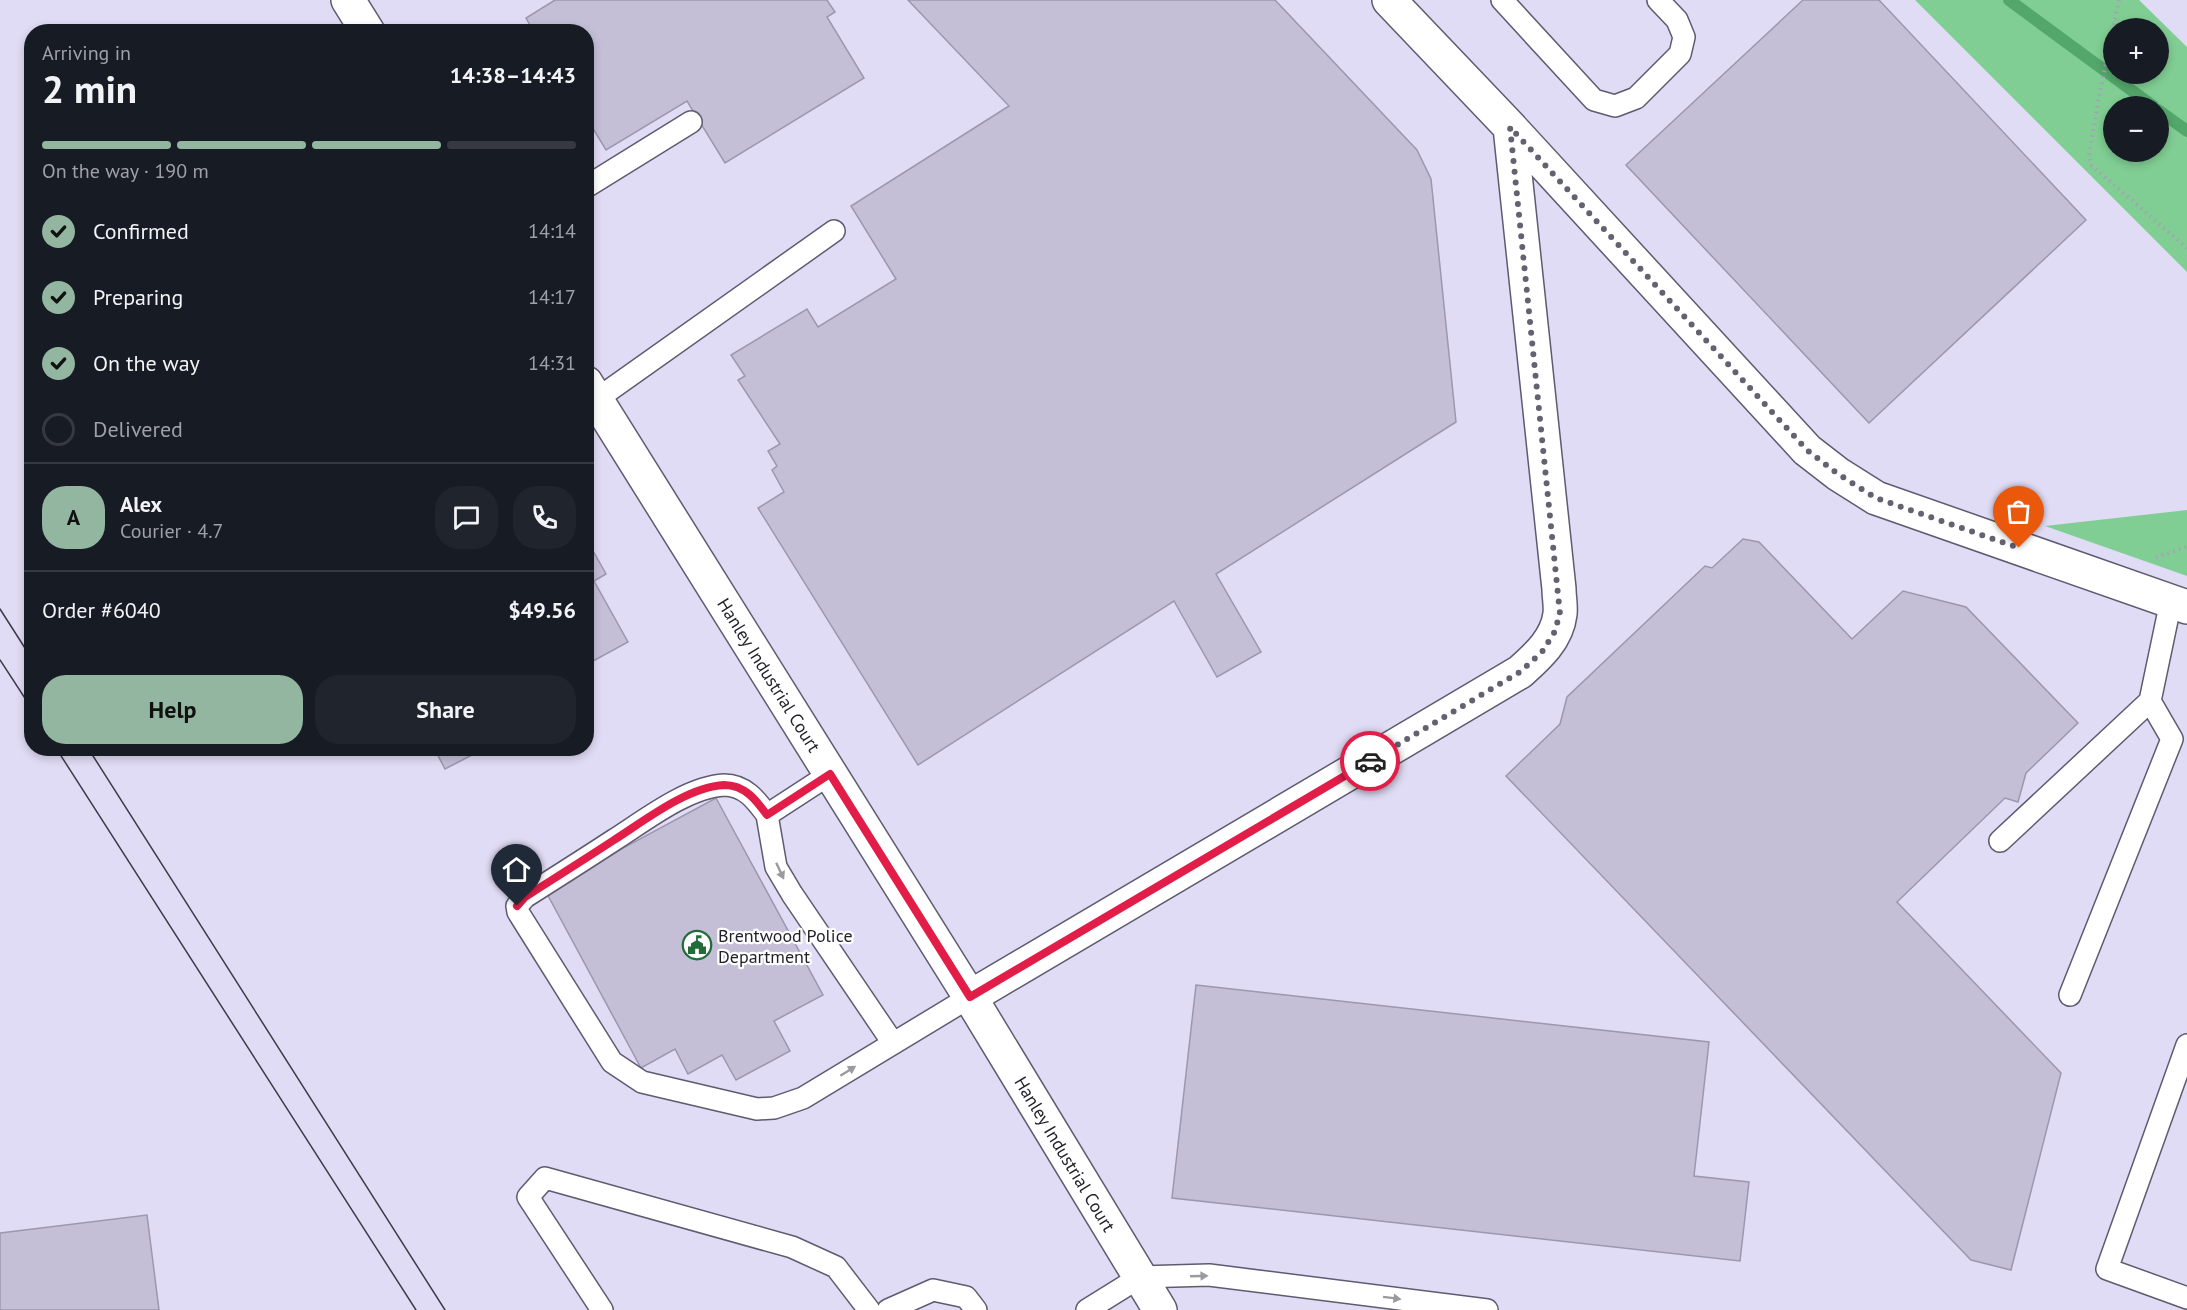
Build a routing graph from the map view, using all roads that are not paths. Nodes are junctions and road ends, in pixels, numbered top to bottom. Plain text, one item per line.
1 (348, 0) edge
2 (1389, 0) edge
3 (1502, 0) edge
4 (1658, 0) edge
5 (363, 24) edge
6 (690, 122) dead end
7 (1510, 127) junction
8 (594, 176) edge
9 (834, 231) dead end
10 (594, 390) edge
11 (594, 394) edge
12 (2179, 604) edge
13 (2150, 701) junction
14 (830, 774) junction
15 (767, 815) junction
16 (2000, 841) dead end
17 (2070, 995) dead end
18 (970, 997) junction
19 (892, 1043) junction
20 (2187, 1045) edge
21 (1140, 1277) junction
22 (2187, 1298) edge
23 (602, 1310) edge
24 (869, 1310) edge
25 (888, 1310) edge
26 (976, 1310) edge
27 (1087, 1310) edge
28 (1160, 1310) edge
29 (1487, 1310) edge

1 - 5 street
2 - 7 street
3 - 4 lane
6 - 8 lane
7 - 12 street
7 - 18 street
9 - 10 lane
11 - 14 street, Hanley Industrial Court
12 - 13 lane
13 - 16 lane
13 - 17 lane
14 - 15 lane
14 - 18 street, Hanley Industrial Court
15 -> 19 lane
15 -> 19 lane
18 - 19 lane
18 - 21 street, Hanley Industrial Court
20 - 22 lane
21 - 27 lane
21 - 28 street, Hanley Industrial Court
21 -> 29 lane
23 - 24 lane
25 - 26 lane

